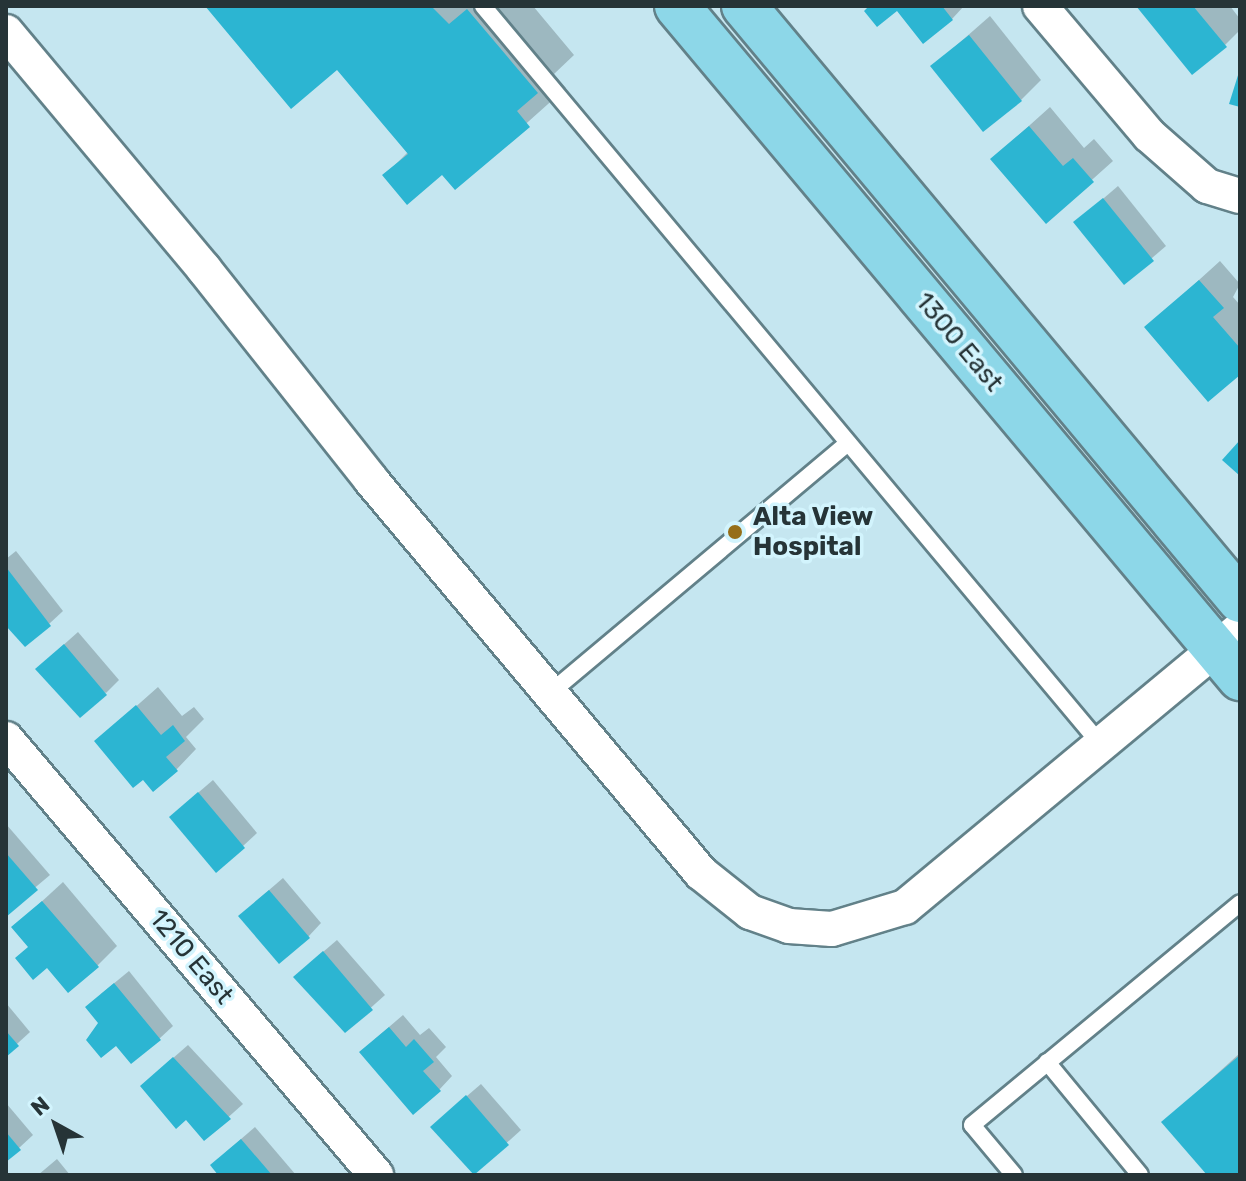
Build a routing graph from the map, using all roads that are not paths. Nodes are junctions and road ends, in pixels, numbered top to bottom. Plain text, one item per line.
1 (483, 6) edge
2 (677, 6) edge
3 (744, 6) edge
4 (1040, 6) edge
5 (6, 32) edge
6 (1240, 196) edge
7 (848, 443) junction
8 (1240, 600) edge
9 (1232, 652) edge
10 (550, 693) junction
11 (6, 739) edge
12 (1102, 746) junction
13 (1240, 903) edge
14 (1047, 1062) junction
15 (376, 1175) edge
16 (1014, 1175) edge
17 (1140, 1175) edge

1 - 7 lane
2 - 9 main road, 1300 East
3 - 8 main road, 1300 East
4 - 6 street
5 - 10 street
7 - 10 lane
7 - 12 lane
9 - 12 street
10 - 12 street
11 - 15 street, 1210 East
13 - 14 lane
14 - 16 lane
14 - 17 lane

